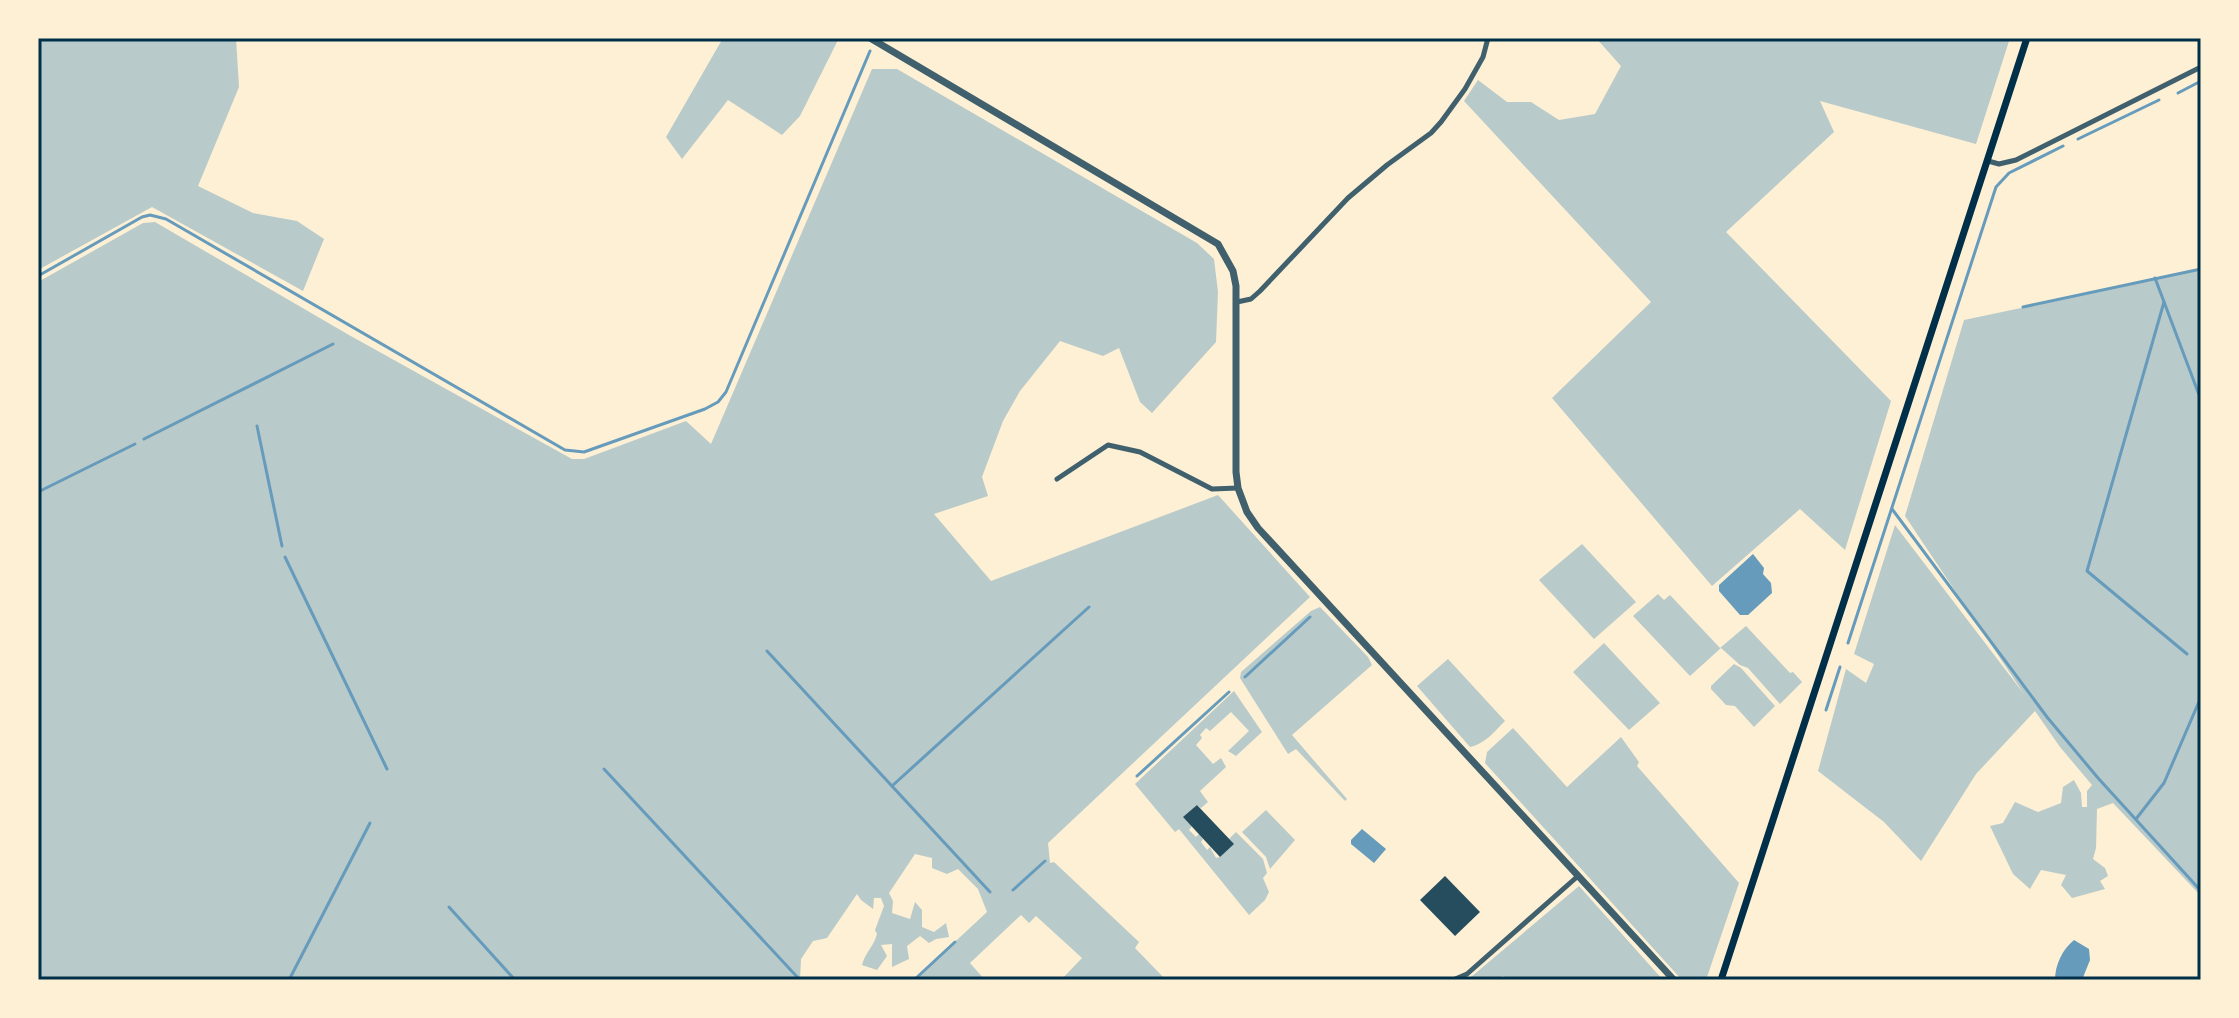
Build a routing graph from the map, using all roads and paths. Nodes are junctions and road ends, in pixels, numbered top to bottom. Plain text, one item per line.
1 (870, 38) edge
2 (1488, 38) edge
3 (2027, 38) edge
4 (2201, 67) edge
5 (1988, 161) junction
6 (1237, 302) junction
7 (1057, 479) dead end
8 (1238, 488) junction
9 (1578, 876) junction
10 (1453, 980) edge
11 (1674, 980) edge
12 (1721, 980) edge

1 - 6 street
2 - 6 street
3 - 5 main road
4 - 5 street
5 - 12 main road
6 - 8 street
7 - 8 street
8 - 9 street
9 - 10 street
9 - 11 street

